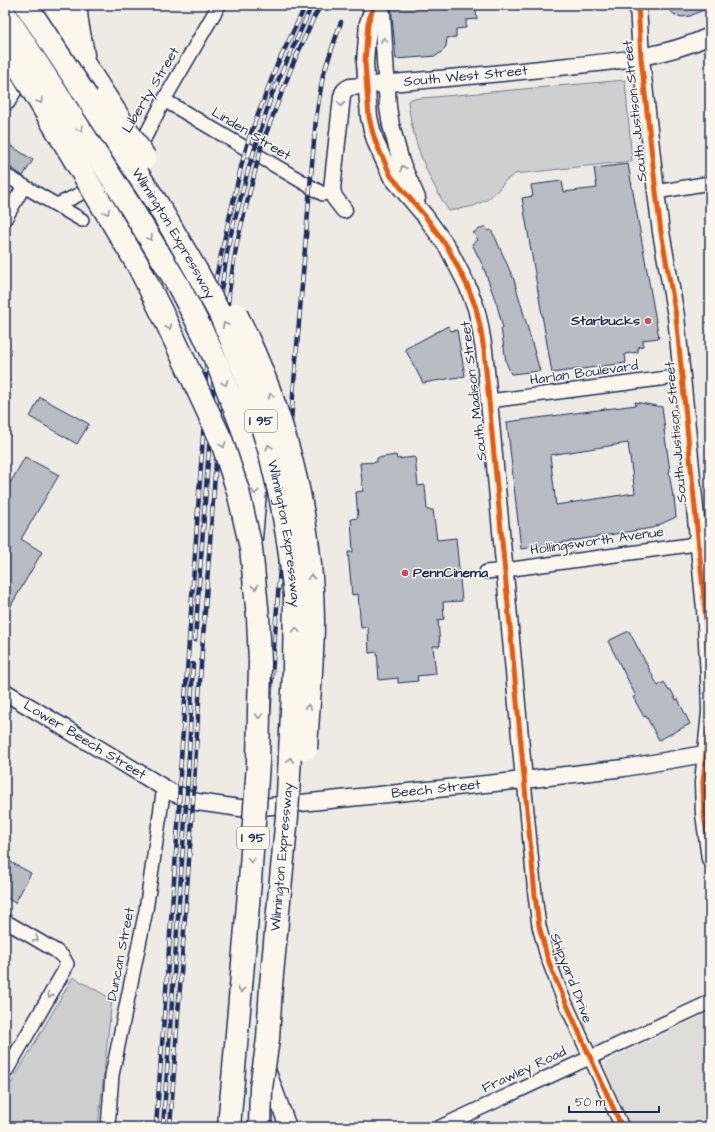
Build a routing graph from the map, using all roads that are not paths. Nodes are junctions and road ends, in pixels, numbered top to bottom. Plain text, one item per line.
1 (26, 5) edge
2 (76, 5) edge
3 (219, 5) edge
4 (374, 5) edge
5 (380, 5) edge
6 (638, 5) edge
7 (53, 9) edge
8 (5, 14) edge
9 (710, 36) edge
10 (76, 43) junction
11 (5, 44) edge
12 (641, 58) junction
13 (27, 62) junction
14 (5, 64) edge
15 (387, 84) junction
16 (367, 85) junction
17 (5, 100) edge
18 (164, 100) junction
19 (5, 175) edge
20 (710, 183) edge
21 (24, 186) junction
22 (656, 192) junction
23 (323, 194) dead end
24 (57, 205) junction
25 (344, 210) dead end
26 (425, 216) junction
27 (5, 219) edge
28 (82, 220) dead end
29 (683, 376) junction
30 (489, 401) junction
31 (704, 536) edge
32 (251, 548) junction
33 (505, 570) junction
34 (486, 572) dead end
35 (5, 692) edge
36 (708, 753) edge
37 (524, 780) junction
38 (164, 788) junction
39 (281, 804) junction
40 (710, 859) edge
41 (280, 897) junction
42 (5, 921) edge
43 (710, 1002) edge
44 (590, 1057) junction
45 (5, 1073) edge
46 (108, 1127) edge
47 (228, 1127) edge
48 (260, 1127) edge
49 (288, 1127) edge
50 (440, 1127) edge
51 (622, 1127) edge

41 -> 1 highway, Wilmington Expressway / I 95, bridge
2 - 10 highway
3 - 18 street, Liberty Street
4 - 16 street, South Madison Street
15 -> 5 street, South Madison Street
6 - 12 street, South Justison Street
7 - 10 highway
7 - 13 main road
8 -> 32 highway, bridge
9 - 12 street, South West Street
41 -> 10 highway, bridge
11 -> 32 highway, I 95, bridge
12 - 15 street, South West Street
12 - 22 street, South Justison Street
13 - 14 street
13 - 17 main road
15 - 16 street, South West Street
26 -> 15 street, South Madison Street
16 -> 25 street, South West Street
16 - 26 street, South Madison Street
18 - 23 street, Linden Street
18 - 24 street, Liberty Street
19 - 21 street
20 - 22 street
21 - 24 street
21 - 27 street
22 - 29 street, South Justison Street
24 - 28 street
26 - 30 street, South Madison Street
29 - 30 street, Harlan Boulevard
29 - 31 street, South Justison Street
30 - 33 street, South Madison Street
31 - 33 street, Hollingsworth Avenue
31 - 36 street, South Justison Street
32 -> 47 highway, I 95, bridge
33 - 34 street, Hollingsworth Avenue
33 - 37 street, South Madison Street
35 - 38 street, Lower Beech Street
36 - 37 street, Beech Street
36 - 40 street, South Justison Street
37 - 39 street, Beech Street
37 - 44 street, Shipyard Drive
38 - 39 street, Beech Street
38 - 46 street, Duncan Street
39 - 49 street
41 - 48 highway, Wilmington Expressway / I 95, bridge
42 -> 45 street
43 - 44 street, Frawley Road
44 - 50 street, Frawley Road
44 - 51 street, Shipyard Drive

